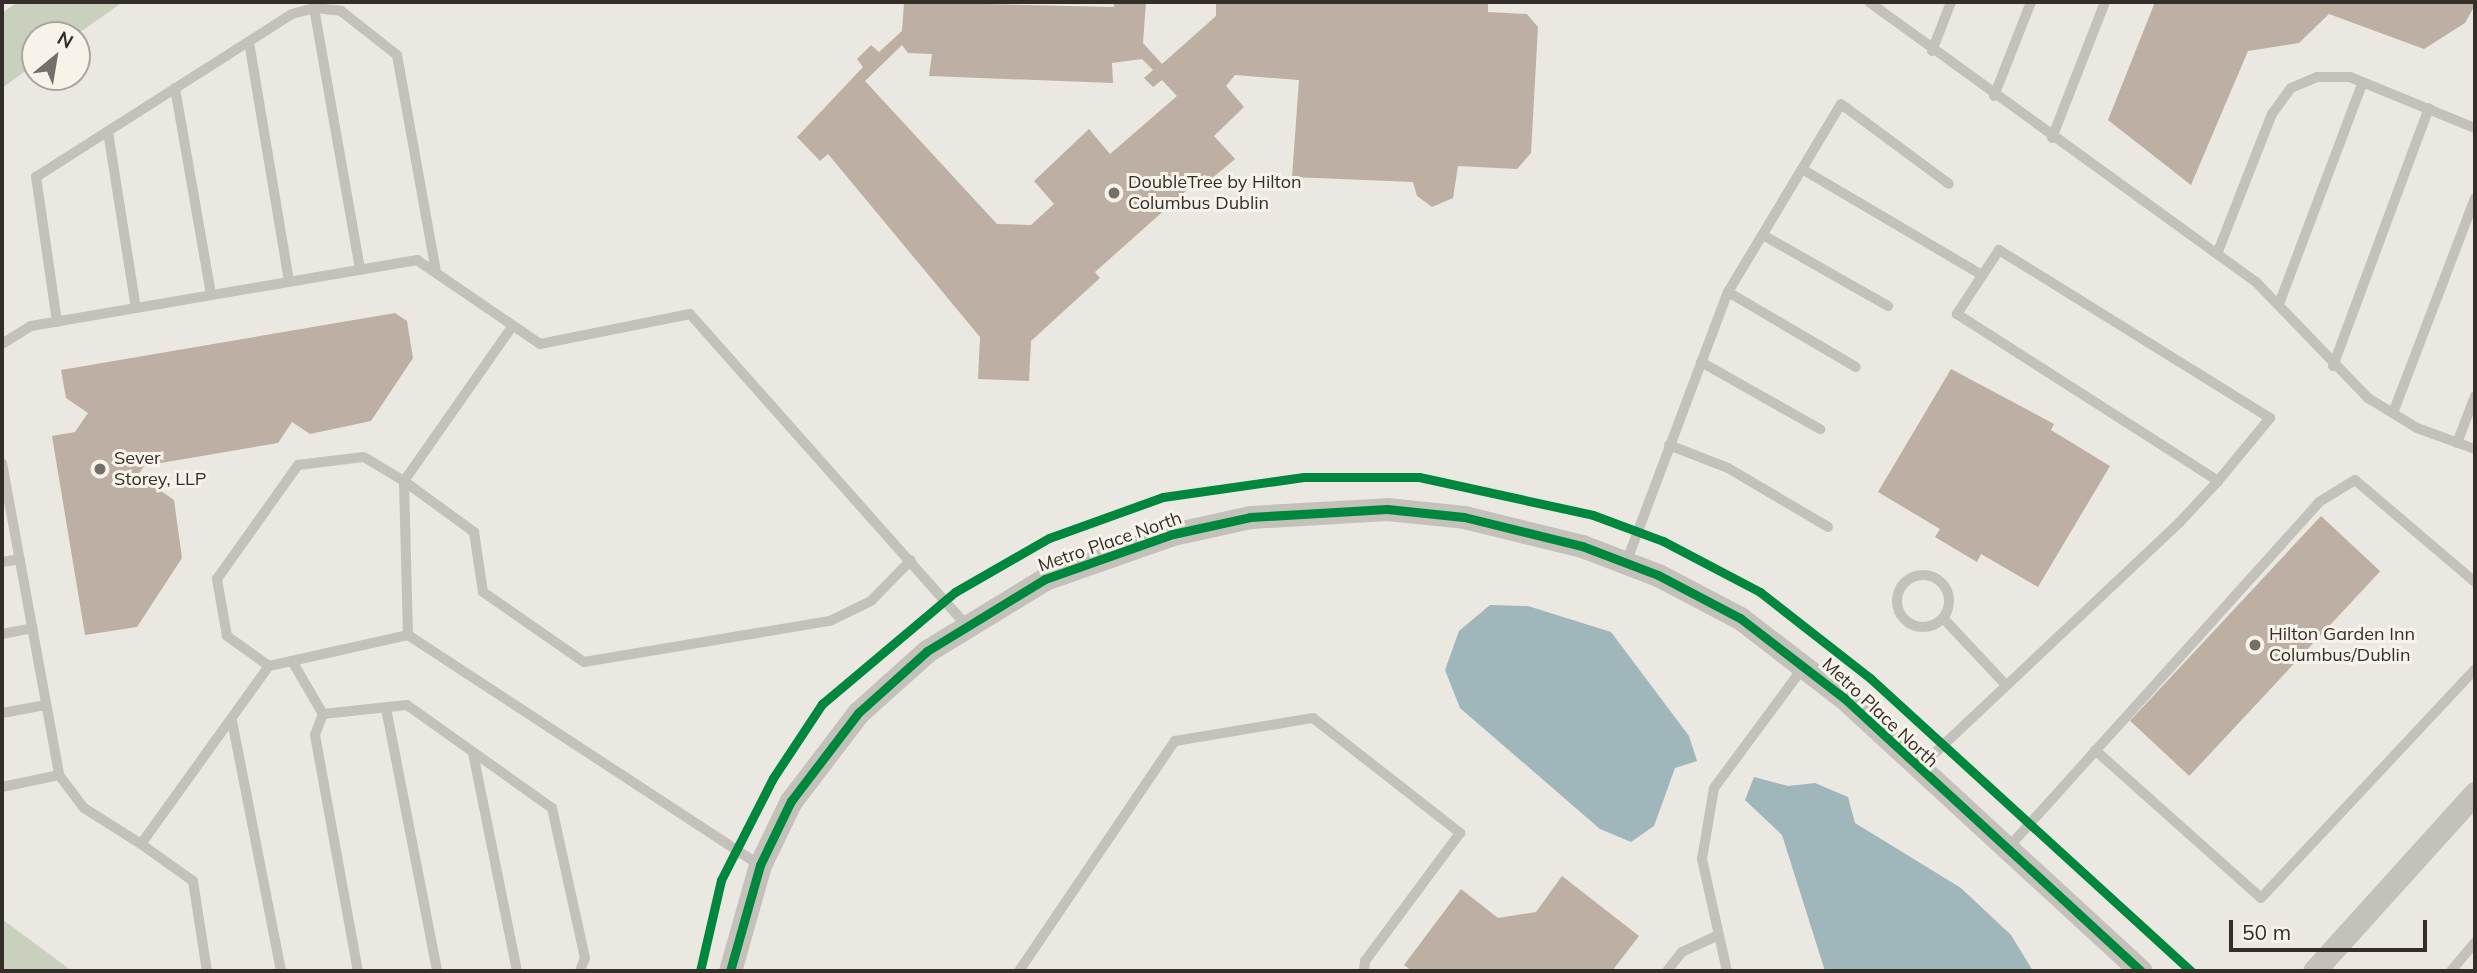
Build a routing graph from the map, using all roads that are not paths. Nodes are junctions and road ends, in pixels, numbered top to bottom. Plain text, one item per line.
1 (1869, 2) edge
2 (1951, 2) edge
3 (2031, 2) edge
4 (2105, 2) edge
5 (314, 8) junction
6 (249, 42) junction
7 (1931, 51) junction
8 (2363, 82) junction
9 (175, 88) junction
10 (1994, 96) junction
11 (2429, 108) junction
12 (2475, 128) edge
13 (108, 132) junction
14 (2052, 138) junction
15 (1802, 169) junction
16 (1949, 184) dead end
17 (2475, 198) edge
18 (1763, 235) junction
19 (2217, 254) junction
20 (360, 270) junction
21 (436, 272) junction
22 (1982, 275) junction
23 (289, 282) junction
24 (1728, 292) junction
25 (211, 295) junction
26 (2279, 304) junction
27 (1888, 306) dead end
28 (136, 308) junction
29 (57, 322) junction
30 (512, 327) junction
31 (2, 344) edge
32 (1701, 362) junction
33 (2333, 366) junction
34 (1856, 367) dead end
35 (2475, 396) edge
36 (2393, 413) junction
37 (1820, 429) dead end
38 (2457, 443) junction
39 (1669, 445) junction
40 (2475, 449) edge
41 (2, 466) edge
42 (404, 481) junction
43 (2218, 481) junction
44 (1828, 527) dead end
45 (20, 559) junction
46 (911, 560) junction
47 (2, 562) edge
48 (1626, 563) junction
49 (2475, 582) edge
50 (1943, 618) junction
51 (966, 625) junction
52 (32, 628) junction
53 (2, 634) edge
54 (408, 635) junction
55 (292, 661) junction
56 (1805, 665) junction
57 (269, 666) junction
58 (2475, 669) edge
59 (2004, 683) junction
60 (46, 705) junction
61 (386, 708) junction
62 (2, 713) edge
63 (323, 713) junction
64 (232, 721) junction
65 (2095, 750) junction
66 (473, 753) junction
67 (1918, 769) junction
68 (59, 775) junction
69 (2, 787) edge
70 (2475, 793) edge
71 (141, 844) junction
72 (2006, 850) junction
73 (760, 865) junction
74 (1718, 935) junction
75 (2475, 943) edge
76 (2456, 970) edge
77 (206, 971) edge
78 (281, 971) edge
79 (358, 971) edge
80 (437, 971) edge
81 (517, 971) edge
82 (580, 971) edge
83 (730, 971) edge
84 (1019, 971) edge
85 (1364, 971) edge
86 (1667, 971) edge
87 (1727, 971) edge
88 (2141, 971) edge
89 (2314, 971) edge

1 - 7 lane
2 - 7 lane
3 - 10 lane
4 - 14 lane
5 - 6 lane
5 - 20 lane
5 - 21 lane
6 - 9 lane
6 - 23 lane
7 - 10 lane
8 - 11 lane
8 - 19 lane
8 - 26 lane
9 - 13 lane
9 - 25 lane
10 - 14 lane
11 - 12 lane
11 - 33 lane
13 - 28 lane
13 - 29 lane
14 - 19 lane
15 - 16 lane
15 - 18 lane
15 - 22 lane
17 - 36 lane
18 - 24 lane
18 - 27 lane
19 - 26 lane
20 - 21 lane
20 - 23 lane
21 - 30 lane
22 - 43 lane
22 - 43 lane
23 - 25 lane
24 - 32 lane
24 - 34 lane
25 - 28 lane
26 - 33 lane
28 - 29 lane
29 - 31 lane
30 - 42 lane
30 - 46 lane
32 - 37 lane
32 - 39 lane
33 - 36 lane
35 - 38 lane
36 - 38 lane
38 - 40 lane
39 - 44 lane
39 - 48 lane
41 - 45 lane
42 - 46 lane
42 - 54 lane
42 - 57 lane
43 - 59 lane
45 - 47 lane
45 - 52 lane
46 - 51 lane
48 - 51 street, Metro Place North
48 - 56 street, Metro Place North
49 - 65 lane
50 - 50 lane
50 - 59 lane
51 - 73 street, Metro Place North
52 - 53 lane
52 - 60 lane
54 - 55 lane
54 - 73 lane
55 - 57 lane
55 - 63 lane
56 - 67 street, Metro Place North
56 - 74 lane
57 - 64 lane
58 - 65 lane
59 - 67 lane
60 - 62 lane
60 - 68 lane
61 - 63 lane
61 - 66 lane
61 - 80 lane
63 - 79 lane
64 - 71 lane
64 - 78 lane
65 - 72 lane
66 - 81 lane
66 - 82 lane
67 - 72 street, Metro Place North
68 - 69 lane
68 - 71 lane
70 - 89 street
71 - 77 lane
72 - 88 street, Metro Place North
73 - 83 street, Metro Place North
74 - 86 lane
74 - 87 lane
75 - 76 lane
84 - 85 lane

